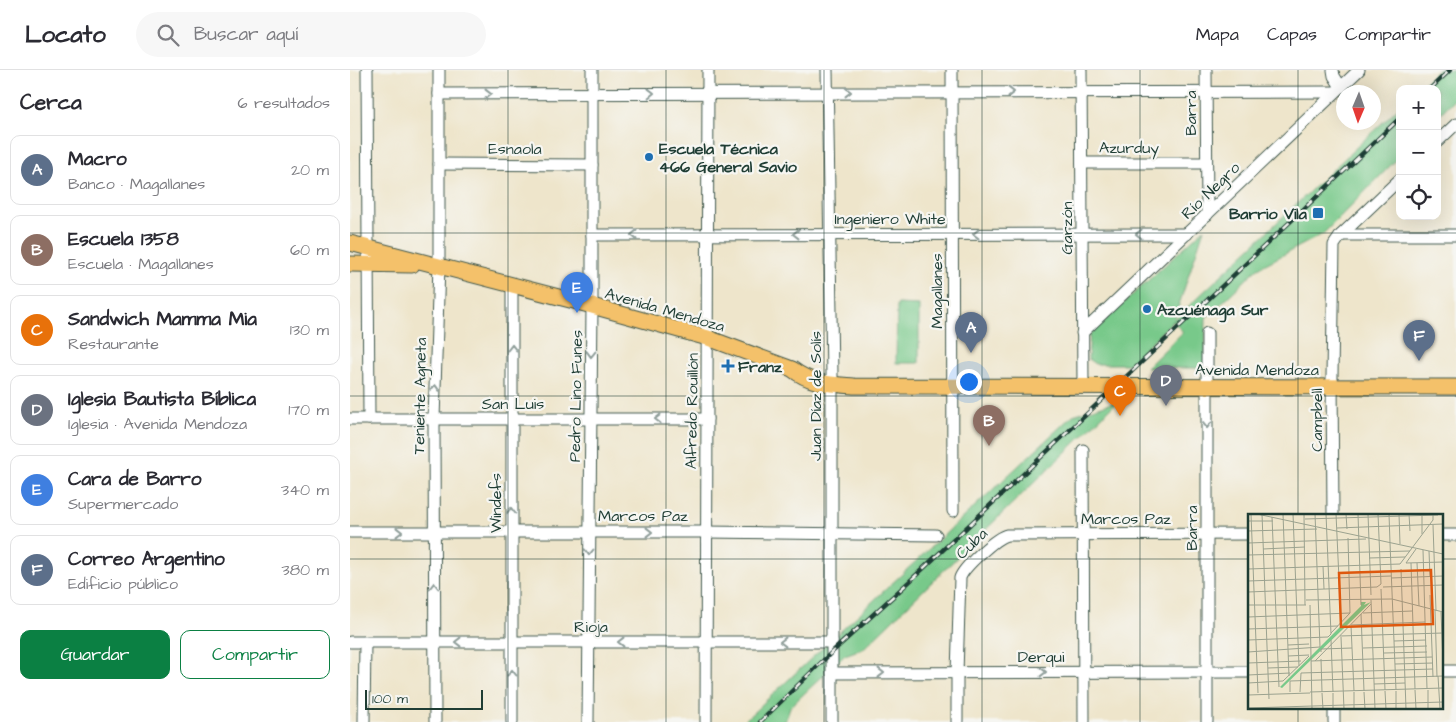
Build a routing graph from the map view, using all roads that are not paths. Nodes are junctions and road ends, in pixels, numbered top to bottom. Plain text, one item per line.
1 (367, 70) edge
2 (439, 70) edge
3 (592, 70) edge
4 (708, 70) edge
5 (827, 70) edge
6 (952, 70) edge
7 (1081, 70) edge
8 (1206, 70) edge
9 (1334, 70) edge
10 (1359, 70) edge
11 (1337, 85) edge
12 (1342, 85) edge
13 (1336, 89) edge
14 (1336, 91) edge
15 (708, 92) junction
16 (827, 92) junction
17 (952, 92) junction
18 (1080, 92) junction
19 (1206, 92) junction
20 (439, 94) junction
21 (592, 94) junction
22 (1456, 124) edge
23 (1441, 138) edge
24 (1082, 163) junction
25 (1206, 163) junction
26 (439, 164) junction
27 (592, 165) junction
28 (1396, 182) edge
29 (1207, 216) junction
30 (708, 234) junction
31 (829, 234) junction
32 (952, 234) junction
33 (1082, 234) junction
34 (1187, 234) junction
35 (592, 235) junction
36 (1341, 235) junction
37 (1456, 235) edge
38 (350, 243) edge
39 (367, 248) junction
40 (350, 264) edge
41 (367, 264) junction
42 (439, 266) junction
43 (512, 285) junction
44 (592, 306) junction
45 (1082, 333) junction
46 (1206, 333) dead end
47 (708, 338) junction
48 (1456, 377) edge
49 (832, 379) junction
50 (952, 381) junction
51 (1083, 382) junction
52 (1207, 382) junction
53 (1332, 382) junction
54 (1456, 387) edge
55 (350, 419) edge
56 (369, 419) junction
57 (434, 419) junction
58 (512, 419) junction
59 (591, 419) junction
60 (707, 420) junction
61 (1083, 450) dead end
62 (953, 511) dead end
63 (1333, 514) edge
64 (350, 532) edge
65 (434, 532) junction
66 (511, 532) junction
67 (590, 532) junction
68 (705, 532) junction
69 (832, 534) junction
70 (1083, 534) junction
71 (1207, 534) junction
72 (1248, 534) edge
73 (936, 535) dead end
74 (1002, 536) joint
75 (350, 642) edge
76 (365, 642) junction
77 (435, 642) junction
78 (512, 642) junction
79 (589, 642) junction
80 (706, 642) junction
81 (832, 642) junction
82 (1084, 672) junction
83 (1207, 672) junction
84 (1248, 672) edge
85 (832, 673) junction
86 (957, 673) junction
87 (364, 722) edge
88 (435, 722) edge
89 (512, 722) edge
90 (588, 722) edge
91 (706, 722) edge
92 (832, 722) edge
93 (957, 722) edge
94 (1084, 722) edge
95 (1207, 722) edge

1 - 39 street
2 - 20 street, Teniente Agneta
3 - 21 street, Pedro Lino Funes
4 - 15 street, Alfredo Rouillón
5 - 16 street, Juan Díaz de Solís
6 - 17 street, Magallanes
7 - 18 street, Garzón
8 - 19 street, Barra
9 - 11 street
10 - 12 street, Río Negro
13 - 19 street
14 - 29 street, Río Negro
15 - 16 street
21 -> 15 street
15 - 30 street, Alfredo Rouillón
16 -> 17 street
16 - 31 street, Juan Díaz de Solís
17 -> 18 street
17 - 32 street, Magallanes
18 - 19 street
18 - 24 street, Garzón
19 - 25 street, Barra
20 -> 21 street
20 - 26 street, Teniente Agneta
21 - 27 street, Pedro Lino Funes
22 - 23 street
24 - 25 street, Azurduy
24 - 33 street, Garzón
25 - 29 street, Barra
26 - 27 street, Esnaola
26 - 42 street, Teniente Agneta
27 - 35 street, Pedro Lino Funes
28 - 36 street
29 - 34 street, Río Negro
31 -> 30 street, Ingeniero White
30 -> 35 street, Ingeniero White
30 - 47 street, Alfredo Rouillón
31 - 32 street, Ingeniero White
31 - 49 street, Juan Díaz de Solís
33 -> 32 street, Ingeniero White
32 - 50 street, Magallanes
34 -> 33 street, Ingeniero White
33 - 45 street, Garzón
34 - 45 street, Río Negro
35 - 44 street, Pedro Lino Funes
36 - 37 street
36 - 53 street, Campbell
38 - 39 main road
39 - 41 street
39 - 42 main road
40 - 41 main road
41 - 42 main road
41 - 56 street
42 - 43 main road, Avenida Mendoza
57 -> 42 street, Teniente Agneta
43 - 44 main road, Avenida Mendoza
58 -> 43 street, Windefs
44 - 47 main road, Avenida Mendoza
44 -> 59 street, Pedro Lino Funes
45 - 51 street, Garzón
46 - 52 street, Barra
47 - 49 main road, Avenida Mendoza
47 - 60 street, Alfredo Rouillón
48 - 53 main road, Avenida Mendoza
49 - 50 main road, Avenida Mendoza
49 - 69 street, Juan Díaz de Solís
50 - 51 main road, Avenida Mendoza
50 - 62 street, Magallanes
51 - 52 main road, Avenida Mendoza
52 - 53 main road, Avenida Mendoza
52 -> 71 street, Barra
53 - 54 main road, Avenida Mendoza
53 - 63 street, Campbell
55 - 56 street, San Luis
56 - 57 street, San Luis
57 - 58 street, San Luis
57 - 65 street, Teniente Agneta
58 - 59 street, San Luis
66 -> 58 street, Windefs
60 -> 59 street, San Luis
59 - 67 street, Pedro Lino Funes
60 - 68 street, Alfredo Rouillón
61 - 70 street
64 -> 65 street, Marcos Paz
65 - 66 street, Marcos Paz
77 -> 65 street, Teniente Agneta
66 - 67 street, Marcos Paz
66 - 78 street, Windefs
67 -> 68 street, Marcos Paz
67 -> 79 street, Pedro Lino Funes
68 - 69 street, Marcos Paz
68 - 80 street, Alfredo Rouillón
69 - 73 street, Marcos Paz
69 - 81 street, Juan Díaz de Solís
70 - 71 street, Marcos Paz
70 - 74 street, Marcos Paz
70 - 82 street
71 - 72 street, Marcos Paz
71 - 83 street, Barra
74 - 86 street, Cuba
75 - 76 street, Rioja
76 - 77 street, Rioja
76 - 87 street
78 -> 77 street, Rioja
77 - 88 street, Teniente Agneta
78 - 79 street, Rioja
89 -> 78 street, Windefs
80 -> 79 street, Rioja
79 - 90 street, Pedro Lino Funes
81 -> 80 street, Rioja
80 - 91 street, Alfredo Rouillón
81 - 85 street, Juan Díaz de Solís
82 - 83 street, Derqui
86 -> 82 street, Derqui
82 - 94 street
83 - 84 street, Derqui
83 - 95 street, Barra
85 -> 86 street, Derqui
85 - 92 street, Juan Díaz de Solís
86 - 93 street

